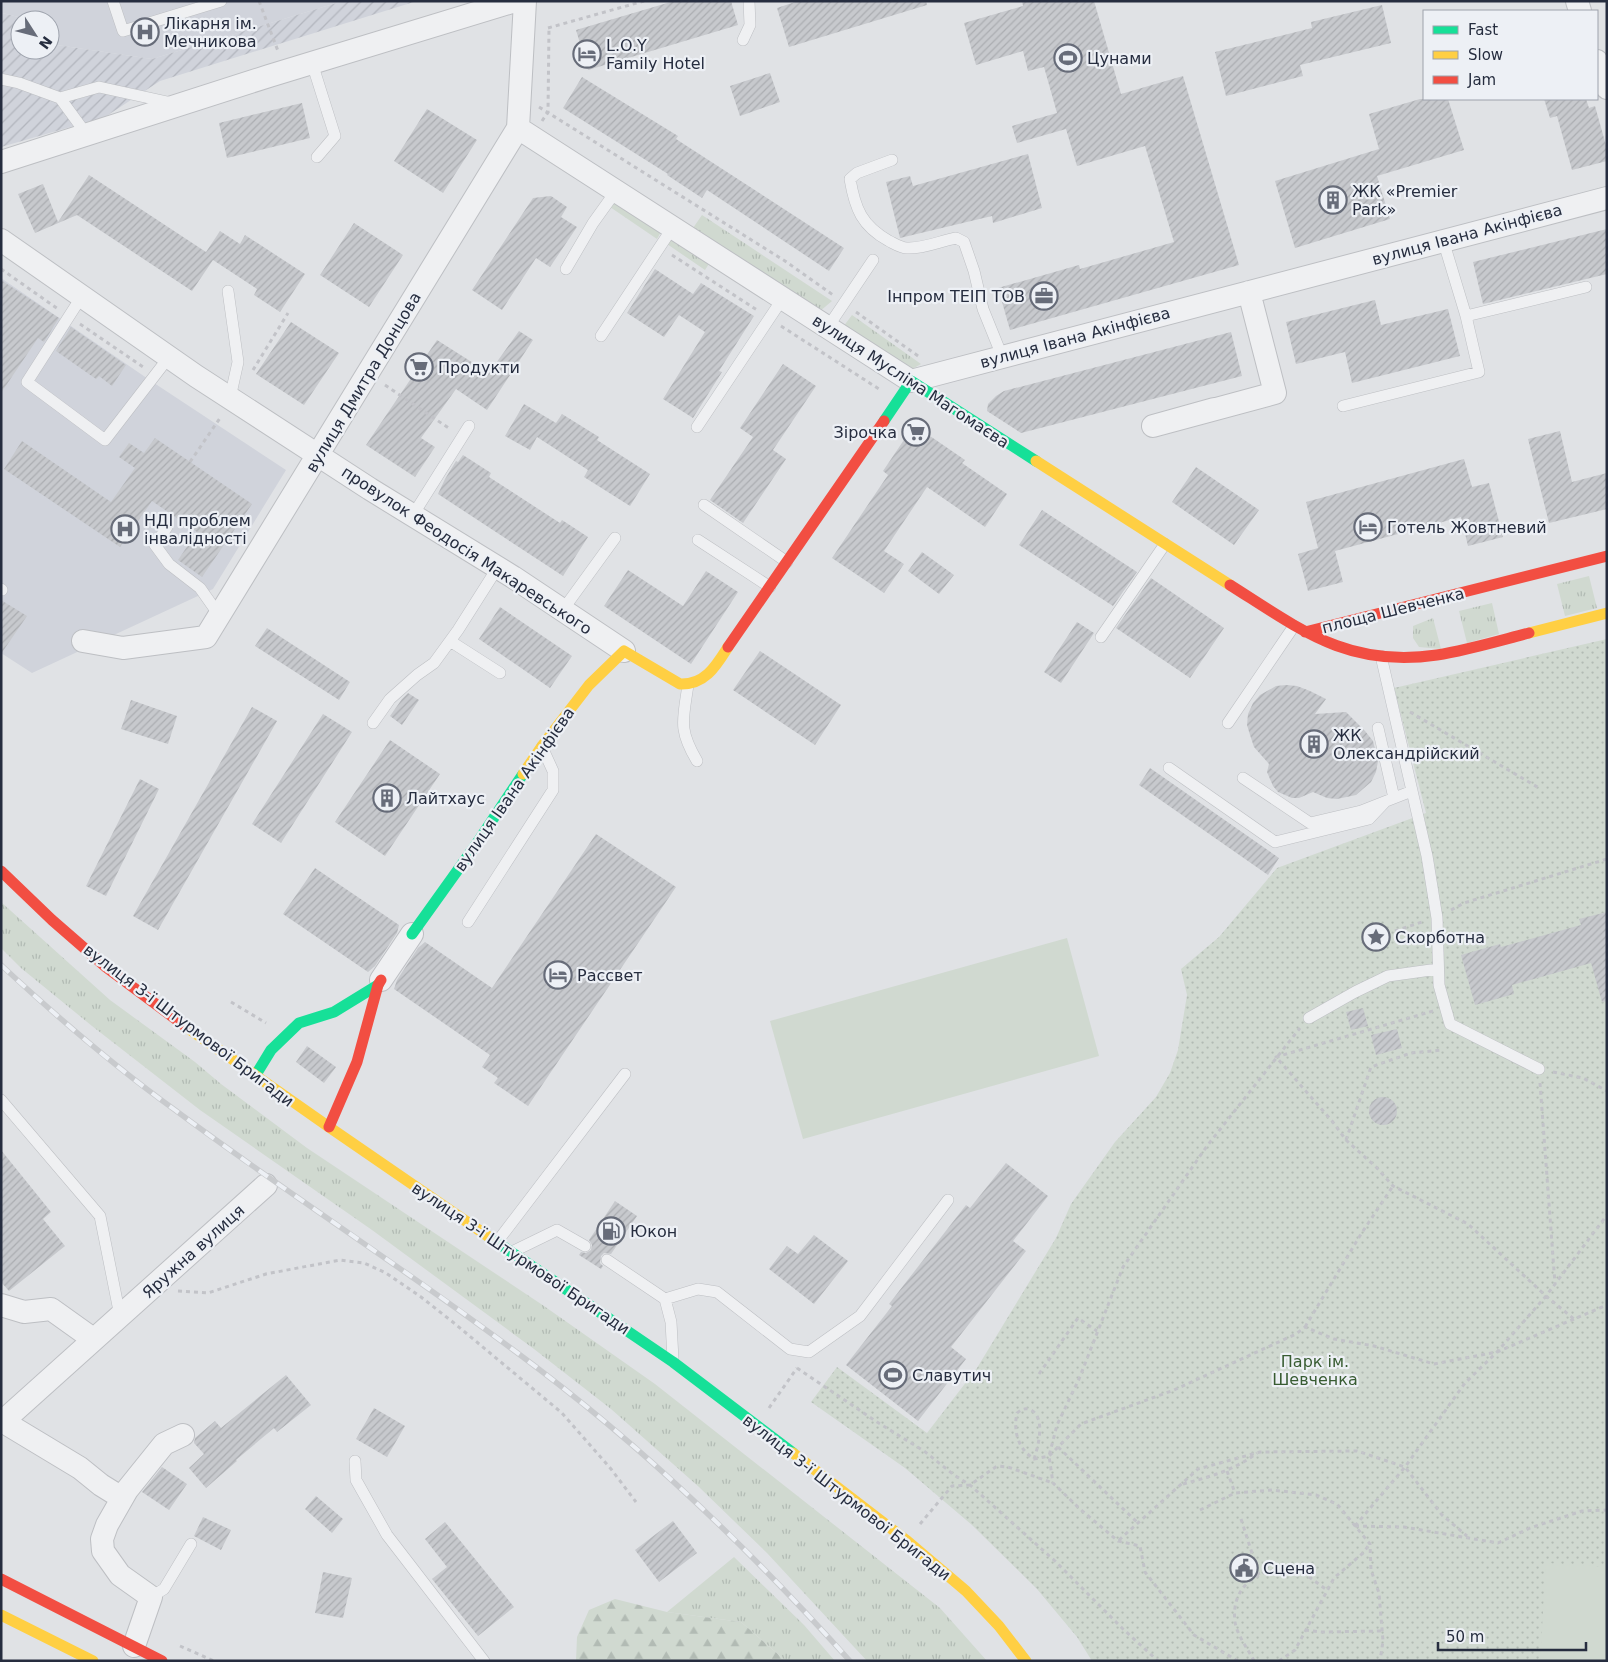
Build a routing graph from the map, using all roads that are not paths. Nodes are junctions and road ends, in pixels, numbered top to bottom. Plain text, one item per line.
1 (113, 1) edge
2 (221, 1) edge
3 (516, 1) edge
4 (525, 1) edge
5 (749, 1) edge
6 (743, 40) dead end
7 (312, 63) junction
8 (1598, 64) edge
9 (1, 80) edge
10 (1607, 88) edge
11 (60, 98) junction
12 (180, 105) junction
13 (518, 128) junction
14 (88, 135) junction
15 (317, 157) dead end
16 (892, 160) dead end
17 (1, 162) edge
18 (616, 191) junction
19 (1607, 198) edge
20 (673, 227) junction
21 (1, 240) edge
22 (1443, 240) junction
23 (873, 260) dead end
24 (566, 269) dead end
25 (1586, 287) dead end
26 (228, 291) dead end
27 (1249, 292) junction
28 (82, 296) junction
29 (783, 298) junction
30 (1466, 316) junction
31 (828, 327) junction
32 (601, 336) dead end
33 (1002, 356) junction
34 (169, 357) junction
35 (911, 381) junction
36 (232, 399) junction
37 (1343, 406) dead end
38 (1214, 410) dead end
39 (469, 426) dead end
40 (697, 427) dead end
41 (318, 455) junction
42 (704, 505) dead end
43 (413, 515) junction
44 (167, 527) dead end
45 (615, 538) dead end
46 (698, 540) dead end
47 (1165, 544) junction
48 (1607, 556) edge
49 (787, 562) junction
50 (498, 567) junction
51 (770, 588) junction
52 (562, 611) junction
53 (1607, 613) edge
54 (219, 615) junction
55 (1294, 626) junction
56 (1306, 632) junction
57 (1101, 636) dead end
58 (83, 641) dead end
59 (450, 641) junction
60 (624, 651) junction
61 (1381, 656) junction
62 (500, 673) dead end
63 (688, 685) junction
64 (373, 723) dead end
65 (1228, 723) dead end
66 (1378, 728) dead end
67 (542, 746) junction
68 (697, 761) dead end
69 (1170, 768) dead end
70 (1243, 778) dead end
71 (1412, 790) junction
72 (1389, 800) junction
73 (1, 871) edge
74 (468, 922) dead end
75 (412, 934) joint
76 (1438, 969) junction
77 (379, 983) junction
78 (1309, 1018) road end
79 (1539, 1069) road end
80 (625, 1074) dead end
81 (255, 1076) junction
82 (1, 1100) edge
83 (329, 1127) junction
84 (266, 1185) dead end
85 (948, 1200) dead end
86 (497, 1242) junction
87 (586, 1246) dead end
88 (513, 1252) junction
89 (607, 1260) dead end
90 (665, 1299) junction
91 (1, 1305) edge
92 (120, 1316) junction
93 (93, 1339) junction
94 (673, 1362) junction
95 (2, 1422) edge
96 (183, 1434) dead end
97 (355, 1461) dead end
98 (122, 1498) junction
99 (191, 1544) dead end
100 (1, 1579) edge
101 (151, 1597) junction
102 (1, 1615) edge
103 (134, 1646) junction
104 (90, 1660) edge
105 (162, 1661) edge
106 (484, 1661) edge
107 (1026, 1661) edge

1 - 2 lane
3 - 7 street
4 - 13 street, вулиця Дмитра Донцова
5 - 6 lane
7 - 12 street
7 - 15 lane
8 - 10 street
9 - 11 lane
11 - 12 lane
11 - 14 lane
12 - 14 street
13 - 18 street, вулиця Мусліма Магомаєва
13 - 41 street, вулиця Дмитра Донцова
14 - 17 street
16 - 33 lane
18 - 20 street, вулиця Мусліма Магомаєва
18 - 24 lane
19 - 22 street, вулиця Івана Акінфієва
20 - 29 street, вулиця Мусліма Магомаєва
20 - 32 lane
21 - 28 street, провулок Феодосія Макаревського
22 - 27 street, вулиця Івана Акінфієва
22 - 30 lane
23 - 31 lane
25 - 30 lane
26 - 36 lane
27 - 33 street, вулиця Івана Акінфієва
27 - 38 street
28 - 34 street, провулок Феодосія Макаревського
28 - 34 lane
29 - 31 street, вулиця Мусліма Магомаєва
29 - 40 lane
30 - 37 lane
31 - 35 street, вулиця Мусліма Магомаєва
33 - 35 street, вулиця Івана Акінфієва
34 - 36 street, провулок Феодосія Макаревського
35 - 47 street, вулиця Мусліма Магомаєва
35 - 49 street
36 - 41 street, провулок Феодосія Макаревського
39 - 43 lane
41 - 43 street, провулок Феодосія Макаревського
41 - 54 street, вулиця Дмитра Донцова
42 - 49 lane
43 - 50 street, провулок Феодосія Макаревського
44 - 54 lane
45 - 52 lane
46 - 51 lane
47 - 55 street, вулиця Мусліма Магомаєва
47 - 57 lane
48 - 56 street, площа Шевченка
49 - 51 street
50 - 52 street, провулок Феодосія Макаревського
50 - 59 lane
51 - 63 street
52 - 60 street, провулок Феодосія Макаревського
53 - 61 street, площа Шевченка
54 - 58 street, вулиця Дмитра Донцова
55 - 56 street, вулиця Мусліма Магомаєва
55 - 65 lane
56 - 61 street, площа Шевченка
59 - 62 lane
59 - 64 lane
60 - 63 street, провулок Феодосія Макаревського
60 - 67 street, вулиця Івана Акінфієва
61 - 71 lane
63 - 68 lane
66 - 72 lane
67 - 74 lane
67 - 75 street, вулиця Івана Акінфієва
69 - 72 lane
70 - 72 lane
71 - 72 lane
71 - 76 lane
73 - 81 street, вулиця 3-ї Штурмової Бригади
75 - 77 street
76 - 78 lane
76 - 79 lane
77 - 81 street
77 - 83 street
80 - 86 lane
81 - 83 street, вулиця 3-ї Штурмової Бригади
82 - 92 lane, Яружна вулиця
83 - 86 street, вулиця 3-ї Штурмової Бригади
84 - 92 street, Яружна вулиця
85 - 90 lane
86 - 88 street, вулиця 3-ї Штурмової Бригади
87 - 88 lane
88 - 94 street, вулиця 3-ї Штурмової Бригади
89 - 90 lane
90 - 94 lane
91 - 93 street
92 - 93 street, Яружна вулиця
93 - 95 street, Яружна вулиця
94 - 107 street, вулиця 3-ї Штурмової Бригади
95 - 98 street, Яружна вулиця
96 - 98 street
97 - 106 lane
98 - 101 street
99 - 101 lane
100 - 103 street
101 - 103 street
102 - 104 street
103 - 105 street

